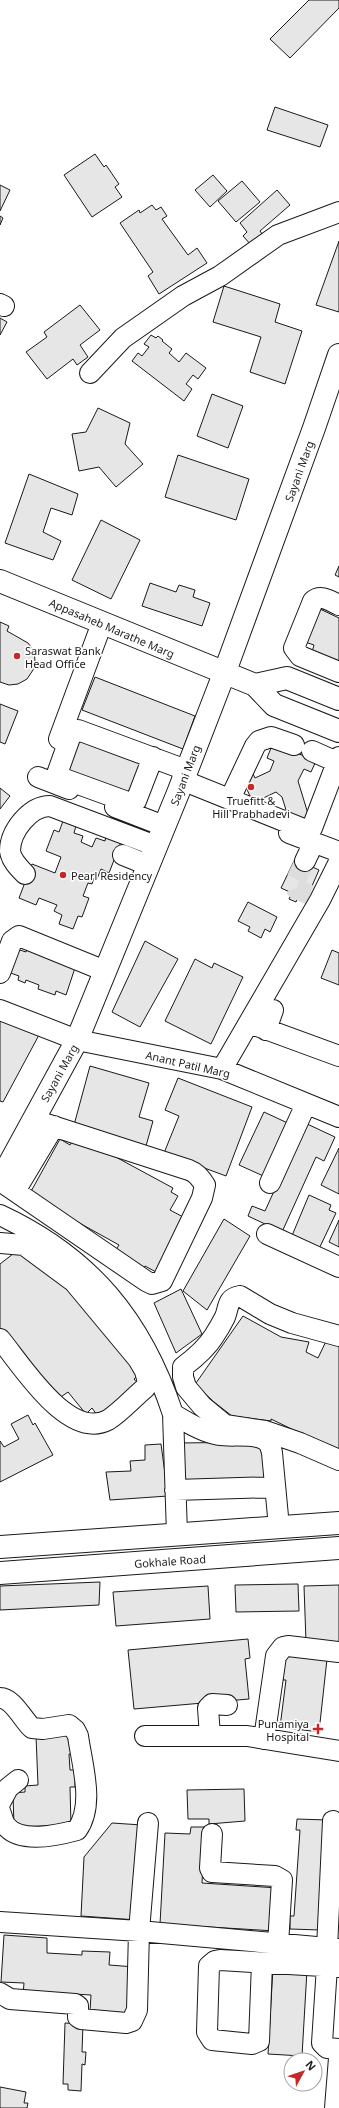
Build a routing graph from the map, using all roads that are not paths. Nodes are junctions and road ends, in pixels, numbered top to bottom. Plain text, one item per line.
1 (339, 212) edge
2 (339, 355) edge
3 (90, 373) dead end
4 (0, 581) edge
5 (339, 605) edge
6 (102, 623) junction
7 (334, 670) edge
8 (224, 674) junction
9 (255, 685) junction
10 (329, 695) edge
11 (339, 731) edge
12 (59, 739) dead end
13 (152, 757) junction
14 (338, 760) edge
15 (38, 777) dead end
16 (182, 781) junction
17 (230, 800) junction
18 (164, 826) junction
19 (314, 842) junction
20 (339, 852) edge
21 (123, 855) dead end
22 (152, 855) junction
23 (305, 861) tunnel mouth
24 (339, 862) edge
25 (25, 874) dead end
26 (106, 970) junction
27 (0, 973) edge
28 (0, 1010) edge
29 (273, 1010) dead end
30 (257, 1026) junction
31 (78, 1040) junction
32 (339, 1056) edge
33 (222, 1069) junction
34 (306, 1104) junction
35 (339, 1117) edge
36 (44, 1123) junction
37 (270, 1183) dead end
38 (5, 1184) edge
39 (0, 1215) edge
40 (267, 1234) dead end
41 (0, 1243) edge
42 (339, 1267) edge
43 (339, 1336) edge
44 (0, 1339) edge
45 (173, 1414) junction
46 (339, 1460) edge
47 (275, 1487) junction
48 (175, 1490) junction
49 (339, 1523) edge
50 (278, 1527) junction
51 (177, 1534) junction
52 (0, 1547) edge
53 (339, 1548) edge
54 (0, 1574) edge
55 (339, 1652) edge
56 (0, 1698) edge
57 (227, 1705) dead end
58 (145, 1736) dead end
59 (210, 1736) junction
60 (264, 1739) junction
61 (339, 1751) edge
62 (18, 1780) dead end
63 (0, 1803) edge
64 (0, 1811) edge
65 (333, 1821) dead end
66 (148, 1823) dead end
67 (212, 1834) dead end
68 (0, 1922) edge
69 (138, 1931) junction
70 (278, 1944) junction
71 (333, 1957) edge
72 (262, 1962) junction
73 (0, 1993) edge
74 (339, 2049) edge
75 (339, 2058) edge
76 (335, 2108) edge

1 - 3 street
2 - 8 main road, Sayani Marg
4 - 6 main road, Appasaheb Marathe Marg
5 - 7 street
6 - 8 main road, Appasaheb Marathe Marg
6 - 12 street
7 - 10 street
8 - 9 main road, Appasaheb Marathe Marg
8 - 16 main road, Sayani Marg
9 - 10 main road
9 - 11 main road
13 - 13 street
13 - 16 street
14 - 17 street
14 - 17 street
15 - 18 street
16 - 17 street
16 - 18 main road, Sayani Marg
16 - 19 street
18 - 22 main road, Sayani Marg
19 - 20 street
19 - 23 street
21 - 22 street
22 - 25 street
22 - 26 main road, Sayani Marg
24 - 30 street
26 - 27 street
26 - 31 main road, Sayani Marg
28 - 31 street, Anant Patil Marg
29 - 30 street
30 - 32 street
30 - 33 street
31 - 33 street, Anant Patil Marg
31 - 36 main road, Sayani Marg
33 - 34 street, Anant Patil Marg
34 - 35 street, Anant Patil Marg
34 - 37 street
36 - 38 main road, Sayani Marg
36 - 38 street
39 - 45 street
40 - 42 street
41 - 44 street
43 - 46 street
45 - 47 street
45 - 48 street
47 - 48 street
47 - 50 street
48 - 51 street
49 - 50 main road
50 - 51 main road
51 - 52 main road
53 - 54 main road, Gokhale Road
55 - 60 street
56 - 64 street
57 - 59 street
58 - 59 street
59 - 60 street
60 - 61 street
62 - 63 street
65 - 71 street
66 - 69 street
67 - 70 street
68 - 69 street
69 - 70 street
69 - 73 street
70 - 71 street
71 - 72 street
71 - 74 street
72 - 72 street
75 - 76 street

